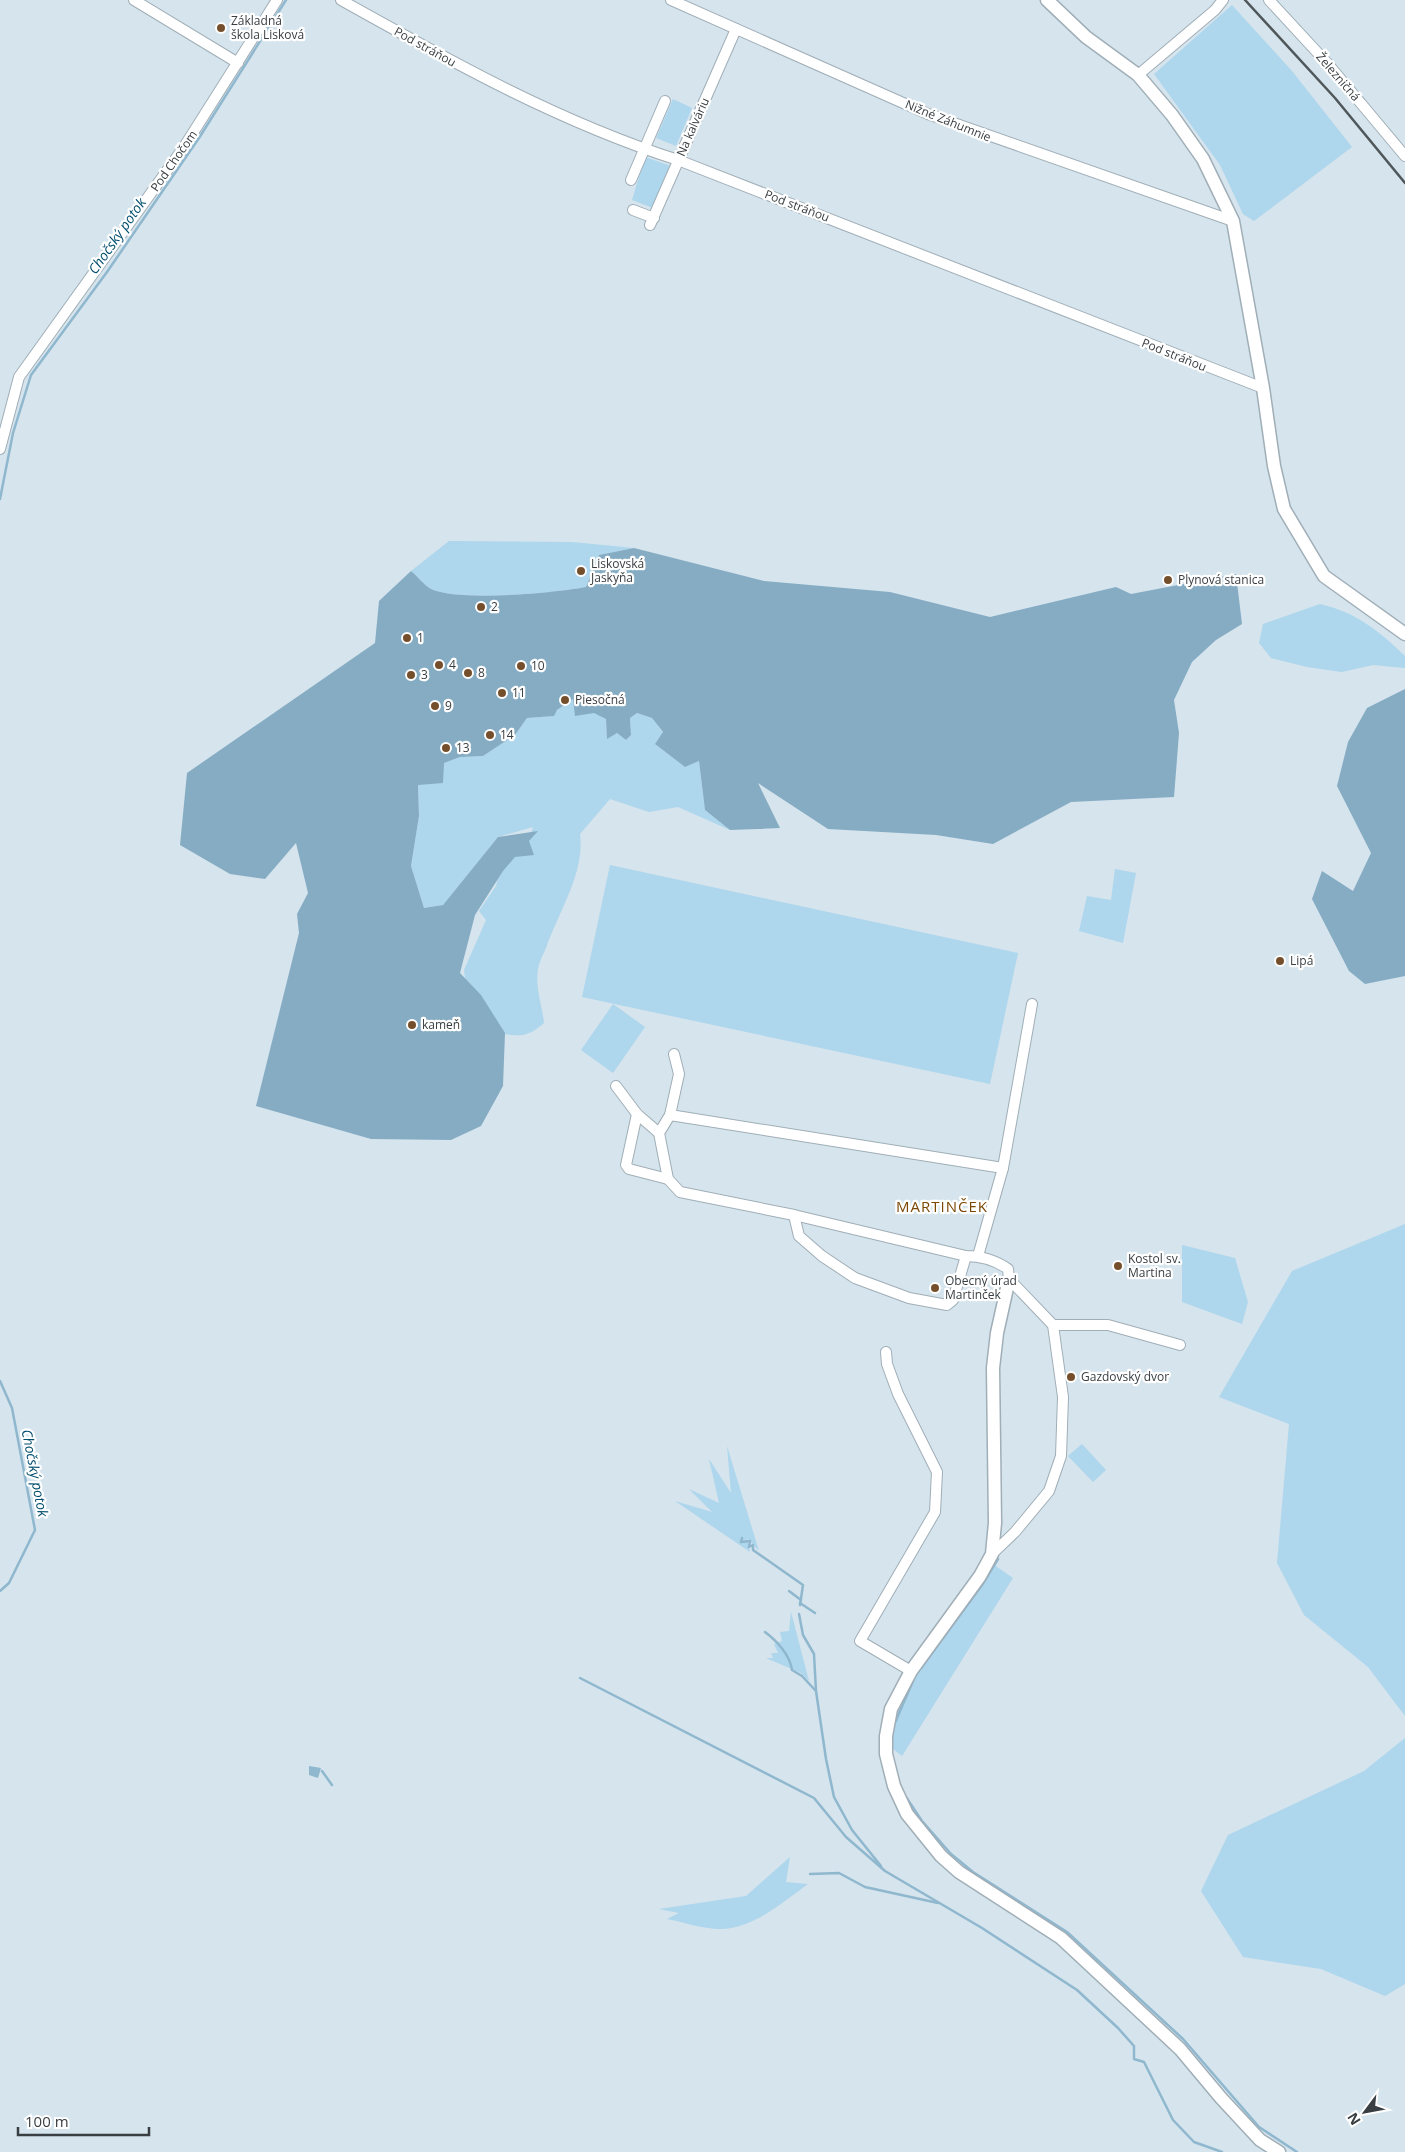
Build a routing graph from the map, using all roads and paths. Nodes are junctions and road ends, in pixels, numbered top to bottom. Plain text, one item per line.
1 (134, 0) edge
2 (276, 0) edge
3 (342, 0) edge
4 (671, 0) edge
5 (1047, 0) edge
6 (1223, 0) edge
7 (1269, 0) edge
8 (736, 29) junction
9 (238, 63) junction
10 (1138, 75) junction
11 (664, 101) dead end
12 (644, 149) junction
13 (1405, 156) edge
14 (678, 160) junction
15 (631, 180) dead end
16 (633, 210) dead end
17 (1233, 221) junction
18 (1263, 388) junction
19 (0, 449) edge
20 (1405, 634) edge
21 (1032, 1004) dead end
22 (674, 1054) dead end
23 (616, 1086) dead end
24 (637, 1114) junction
25 (670, 1114) junction
26 (659, 1133) junction
27 (1003, 1168) junction
28 (668, 1179) junction
29 (794, 1215) junction
30 (966, 1256) junction
31 (978, 1256) junction
32 (1008, 1279) junction
33 (1053, 1325) junction
34 (1180, 1345) dead end
35 (886, 1352) dead end
36 (992, 1554) junction
37 (911, 1671) junction
38 (1279, 2152) edge

1 - 9 street
2 - 9 street, Pod Chočom
3 - 12 street, Pod stráňou
4 - 8 street, Nižné Záhumnie
5 - 10 street
6 - 10 street
7 - 13 street, Železničná
8 - 14 street, Na kalváriu
8 - 17 street, Nižné Záhumnie
9 - 19 street, Pod Chočom
10 - 17 street
11 - 12 street
12 - 14 street, Pod stráňou
12 - 15 street
14 - 16 street, Na kalváriu
14 - 18 street, Pod stráňou
17 - 18 street
18 - 20 street
21 - 27 street
22 - 25 street
23 - 24 street
24 - 26 street
24 - 28 street
25 - 26 street
25 - 27 street
26 - 28 street
27 - 31 street
28 - 29 street
29 - 30 street
29 - 30 street
30 - 31 street
31 - 32 street
32 - 33 street
32 - 36 street
33 - 34 street
33 - 36 street
35 - 37 street
36 - 37 street
37 - 38 street

